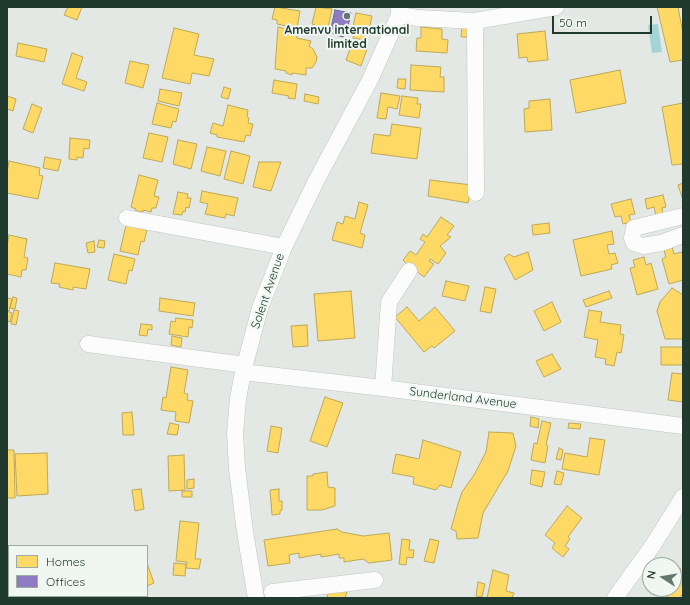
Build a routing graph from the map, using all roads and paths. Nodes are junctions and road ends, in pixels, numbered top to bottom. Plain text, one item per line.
1 (556, 7) edge
2 (399, 11) edge
3 (475, 21) junction
4 (476, 193) dead end
5 (683, 216) edge
6 (127, 218) dead end
7 (683, 235) edge
8 (284, 247) junction
9 (409, 271) dead end
10 (88, 344) dead end
11 (244, 369) junction
12 (383, 388) junction
13 (683, 426) edge
14 (683, 497) edge
15 (375, 580) dead end
16 (263, 594) edge
17 (615, 598) edge

1 - 3 street
2 - 3 street
2 - 8 street, Solent Avenue
3 - 4 street
5 - 7 street
6 - 8 street
8 - 11 street, Solent Avenue
9 - 12 street
10 - 11 street, Sunderland Avenue
11 - 12 street, Sunderland Avenue
11 - 16 street, Solent Avenue
12 - 13 street, Sunderland Avenue
14 - 17 street
15 - 16 street

